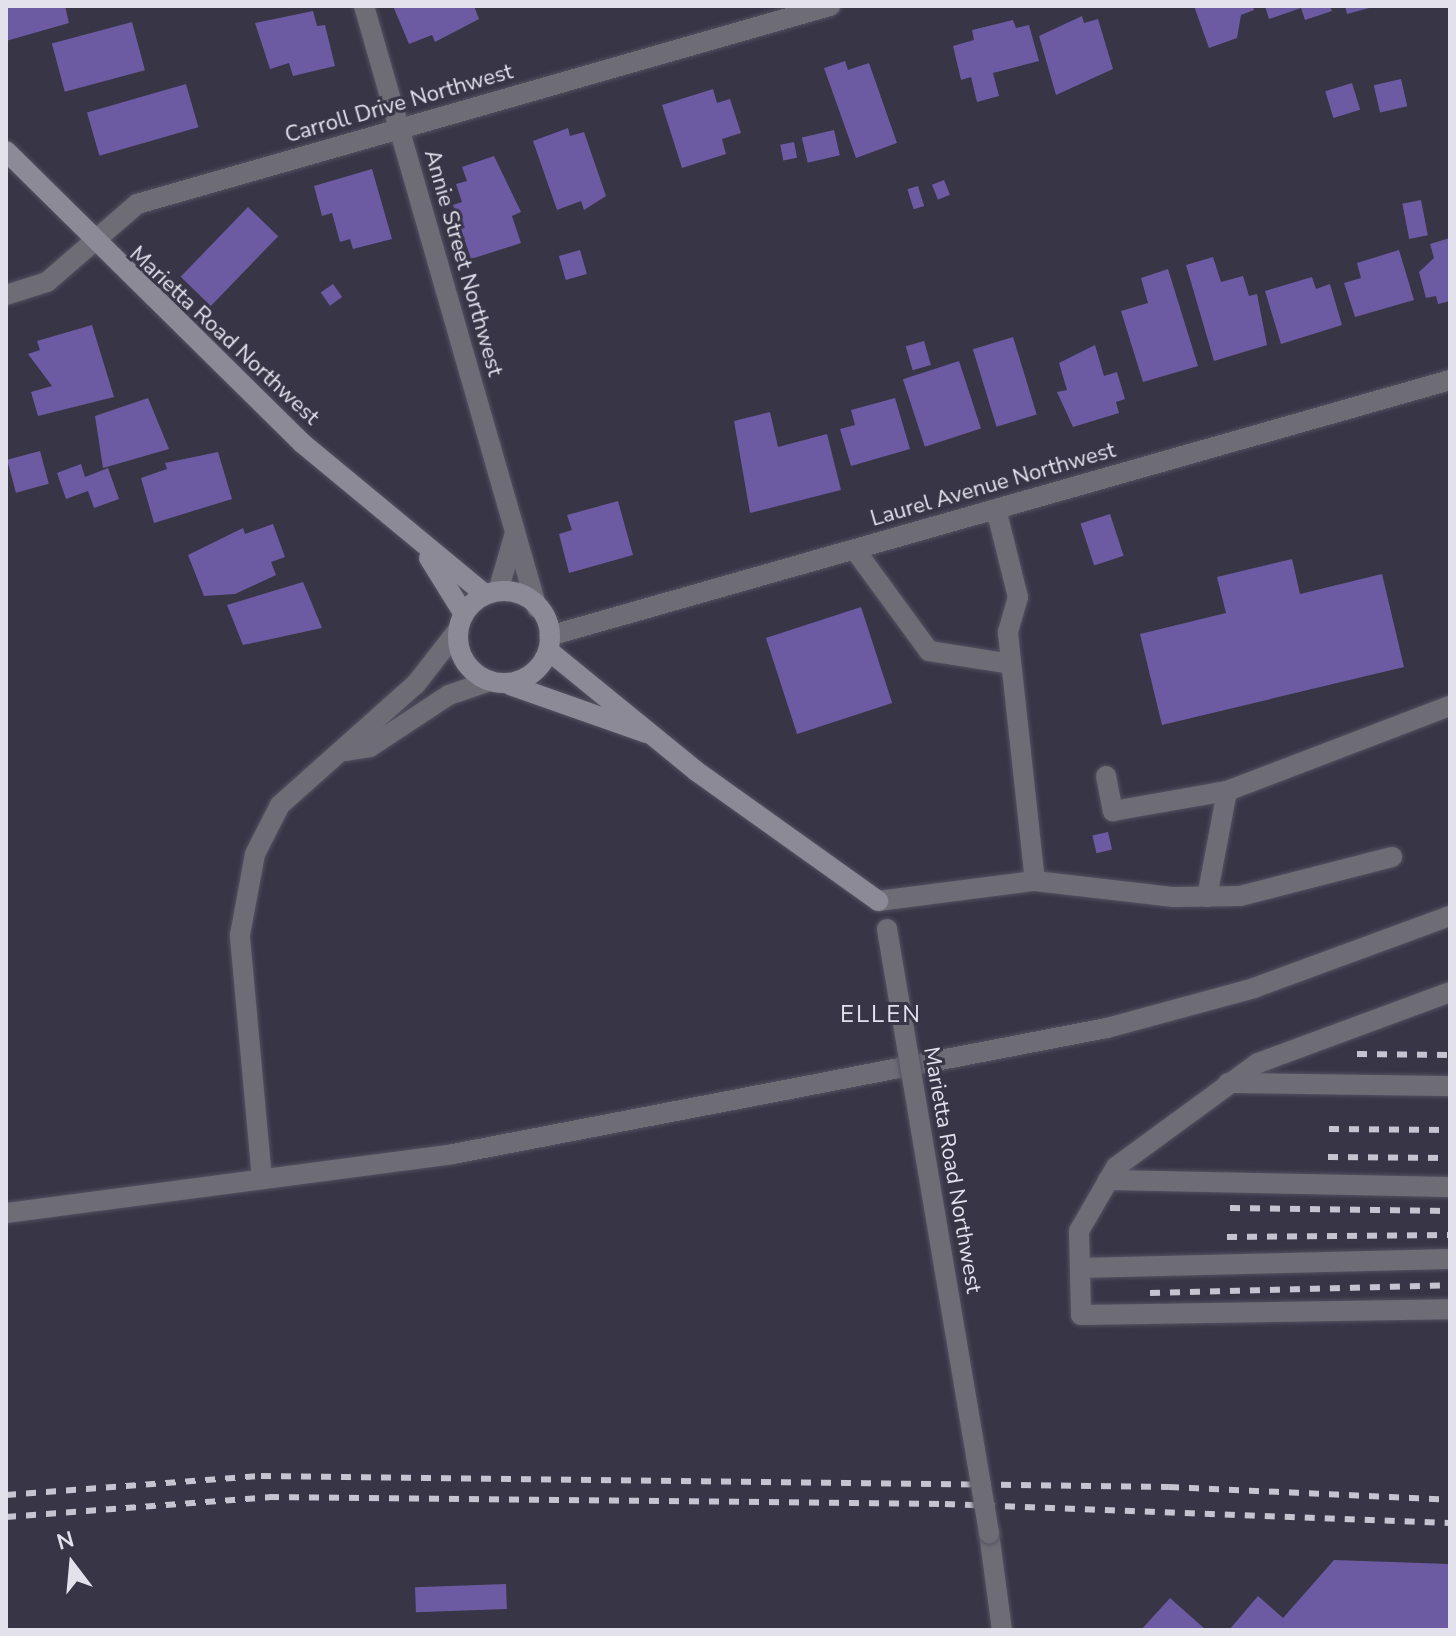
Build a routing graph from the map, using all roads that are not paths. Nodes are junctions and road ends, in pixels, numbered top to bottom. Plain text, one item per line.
1 (364, 6) edge
2 (830, 6) edge
3 (400, 129) junction
4 (6, 151) edge
5 (93, 245) junction
6 (6, 295) edge
7 (1450, 380) edge
8 (996, 509) junction
9 (515, 533) junction
10 (421, 545) junction
11 (855, 550) junction
12 (491, 591) junction
13 (537, 608) junction
14 (460, 620) junction
15 (549, 643) junction
16 (1011, 664) junction
17 (500, 683) junction
18 (1450, 706) edge
19 (653, 735) junction
20 (345, 751) junction
21 (1106, 776) dead end
22 (1227, 791) junction
23 (1392, 857) dead end
24 (1035, 881) junction
25 (1207, 897) junction
26 (878, 901) junction
27 (1450, 916) edge
28 (1450, 992) edge
29 (1228, 1083) junction
30 (1450, 1086) edge
31 (262, 1179) junction
32 (1108, 1180) junction
33 (1450, 1187) edge
34 (6, 1213) edge
35 (1450, 1259) edge
36 (1080, 1268) junction
37 (1450, 1309) edge
38 (1002, 1630) edge

1 - 3 street, Annie Street Northwest
2 - 3 street, Carroll Drive Northwest
3 - 5 street, Carroll Drive Northwest
3 - 9 street, Annie Street Northwest
4 - 5 main road, Marietta Road Northwest
5 - 6 street, Carroll Drive Northwest
5 - 10 main road, Marietta Road Northwest
7 - 8 street, Laurel Avenue Northwest
8 - 11 street, Laurel Avenue Northwest
8 - 16 street
9 - 12 street
9 - 13 street, Annie Street Northwest
10 - 12 main road, Marietta Road Northwest
10 - 14 main road, Marietta Road Northwest
11 - 15 street, Laurel Avenue Northwest
11 - 16 street
12 - 13 main road
12 - 14 main road
13 - 15 main road
14 - 17 main road
14 - 20 street
15 - 17 main road
15 - 19 main road
16 - 24 street
17 - 19 main road
17 - 20 street
18 - 22 street
19 - 26 main road
20 - 31 street
21 - 22 street
22 - 25 street
23 - 25 street
24 - 25 street
24 - 26 street
26 - 38 street, Marietta Road Northwest, bridge
27 - 31 street
28 - 29 street
29 - 30 street
29 - 32 street
31 - 34 street
32 - 33 street
32 - 36 street
35 - 36 street
36 - 37 street

